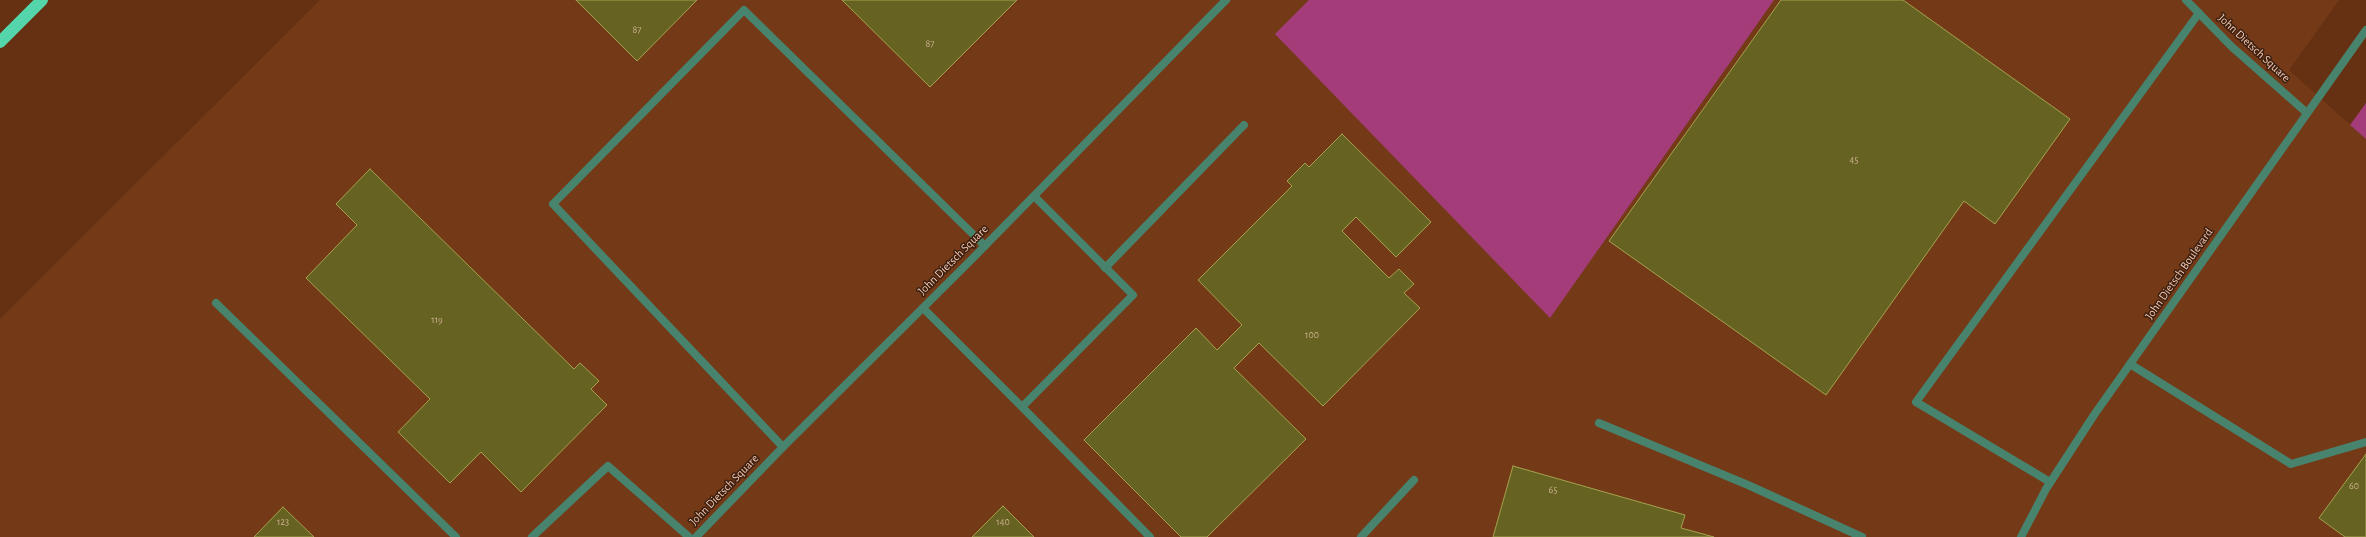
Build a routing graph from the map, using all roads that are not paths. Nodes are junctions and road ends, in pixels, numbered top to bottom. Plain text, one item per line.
1 (42, 0) edge
2 (1226, 0) edge
3 (2186, 0) edge
4 (2199, 13) junction
5 (2366, 30) edge
6 (0, 42) edge
7 (2306, 113) junction
8 (1244, 125) dead end
9 (1034, 196) junction
10 (985, 246) junction
11 (1105, 268) junction
12 (216, 303) dead end
13 (923, 308) junction
14 (2130, 364) junction
15 (1022, 407) junction
16 (1599, 423) dead end
17 (2366, 442) edge
18 (783, 446) junction
19 (1414, 480) dead end
20 (2050, 482) junction
21 (456, 537) edge
22 (532, 537) edge
23 (689, 537) edge
24 (696, 537) edge
25 (1150, 537) edge
26 (1361, 537) edge
27 (1862, 537) edge
28 (2021, 537) edge

1 - 6 highway
2 - 9 street, John Dietsch Square
3 - 4 street, John Dietsch Square
4 - 7 street, John Dietsch Square
4 - 20 street
5 - 7 street, John Dietsch Boulevard
7 - 14 street, John Dietsch Boulevard
8 - 11 street
9 - 10 street, John Dietsch Square
9 - 11 street
10 - 13 street, John Dietsch Square
10 - 18 street
11 - 15 street
12 - 21 street
13 - 15 street
13 - 18 street, John Dietsch Square
14 - 17 street
14 - 20 street, John Dietsch Boulevard
15 - 25 street
16 - 27 street
18 - 24 street, John Dietsch Square
19 - 26 street
20 - 28 street, John Dietsch Boulevard
22 - 23 street

